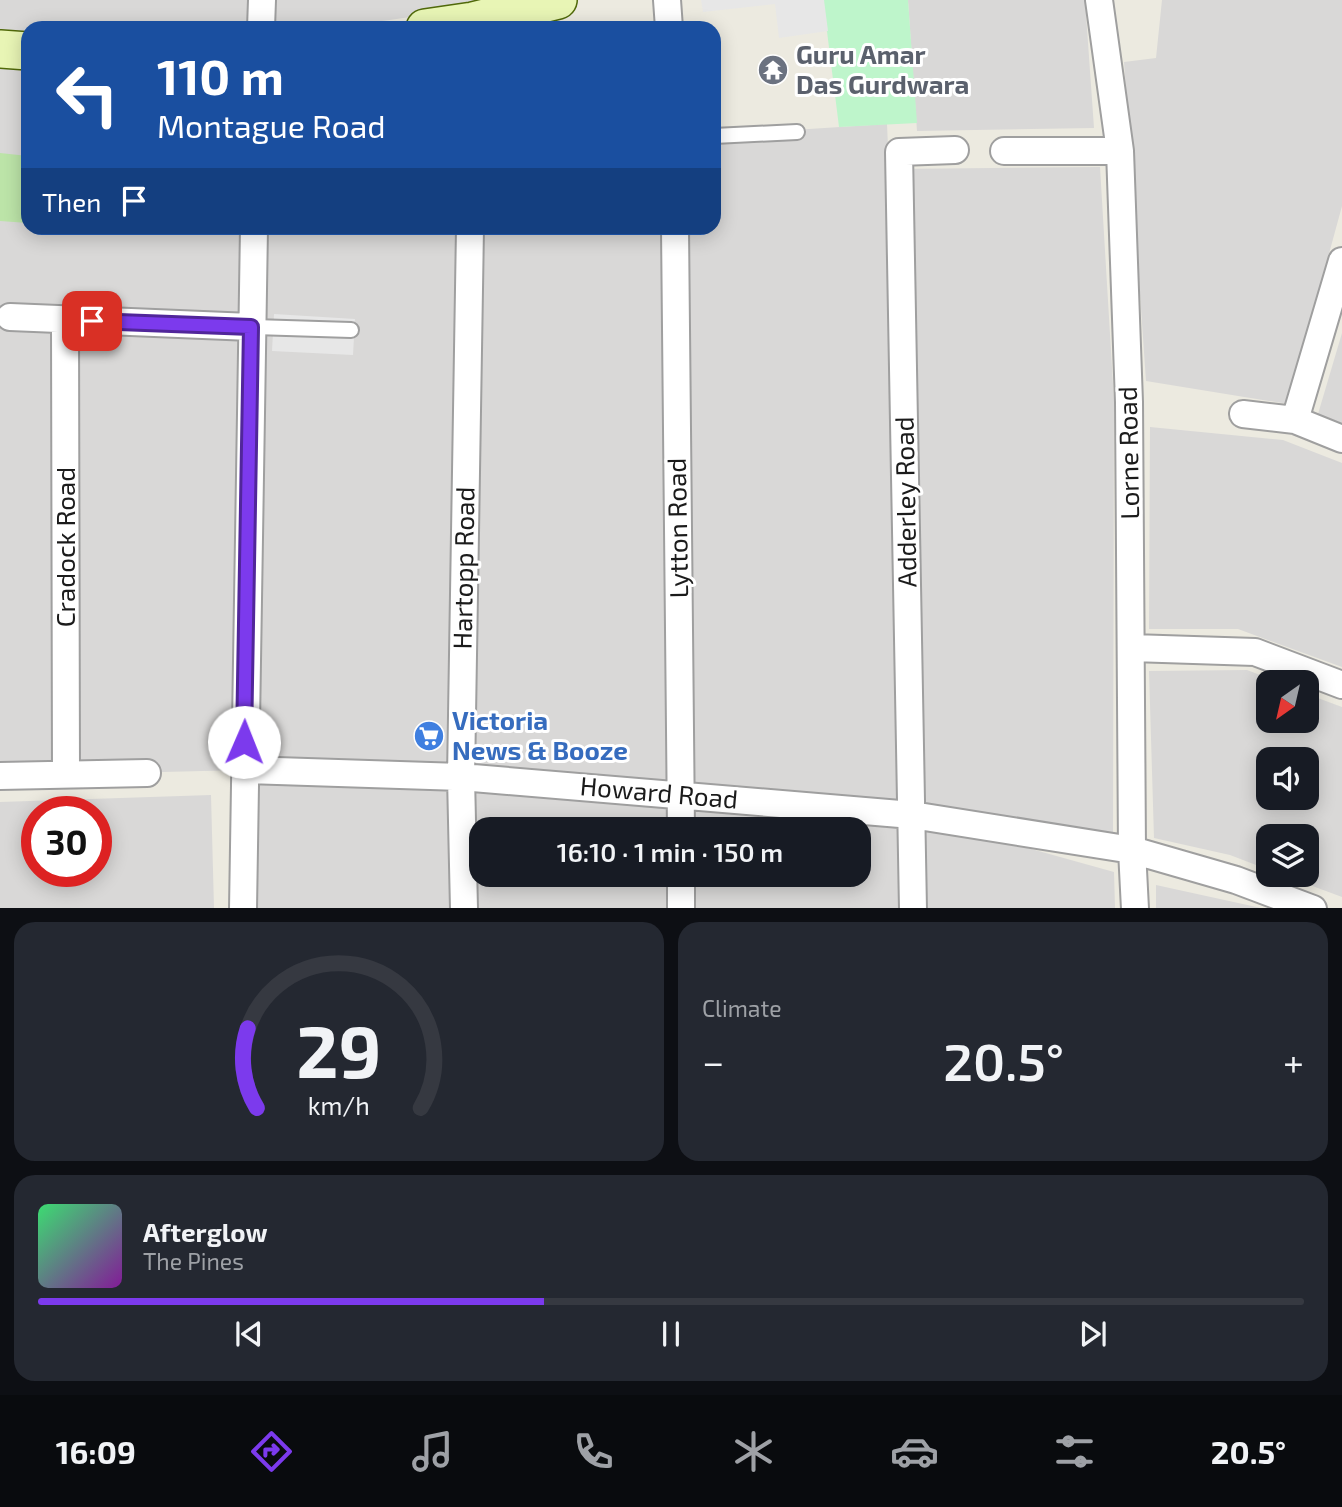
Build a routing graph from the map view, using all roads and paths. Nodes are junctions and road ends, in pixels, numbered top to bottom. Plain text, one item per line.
1 (262, 0) edge
2 (558, 0) edge
3 (667, 0) edge
4 (1100, 0) edge
5 (261, 21) edge
6 (487, 21) edge
7 (668, 21) edge
8 (0, 49) edge
9 (21, 50) edge
10 (797, 132) dead end
11 (721, 136) edge
12 (955, 150) dead end
13 (1004, 151) dead end
14 (1120, 151) junction
15 (254, 235) edge
16 (470, 235) edge
17 (675, 235) edge
18 (1342, 261) edge
19 (10, 317) dead end
20 (65, 321) junction
21 (251, 327) junction
22 (351, 330) dead end
23 (1243, 414) dead end
24 (1295, 420) junction
25 (1342, 439) edge
26 (1132, 648) junction
27 (1342, 685) edge
28 (244, 769) junction
29 (147, 773) dead end
30 (66, 774) junction
31 (0, 776) edge
32 (460, 777) junction
33 (681, 794) junction
34 (912, 815) junction
35 (681, 817) edge
36 (1132, 850) junction
37 (681, 887) edge
38 (243, 908) edge
39 (464, 908) edge
40 (681, 908) edge
41 (913, 908) edge
42 (1135, 908) edge
43 (1313, 908) edge

1 - 5 street
2 - 6 street
3 - 7 street
4 - 14 street, Lorne Road
8 - 9 street
10 - 11 lane
12 - 34 street, Adderley Road
13 - 14 street
14 - 26 street, Lorne Road
15 - 21 street
16 - 32 street, Hartopp Road
17 - 33 street, Lytton Road
18 - 24 street
19 - 20 street
20 - 21 street
20 - 30 street, Cradock Road
21 - 22 lane
21 - 28 street
23 - 24 street
24 - 25 street
26 - 27 street
26 - 36 street, Lorne Road
28 - 32 street, Howard Road
28 - 38 street
29 - 30 street
30 - 31 street
32 - 33 street, Howard Road
32 - 39 street, Hartopp Road
33 - 34 street, Howard Road
33 - 35 street, Lytton Road
34 - 36 street, Howard Road
34 - 41 street, Adderley Road
36 - 42 street, Lorne Road
36 - 43 street, Howard Road
37 - 40 street

